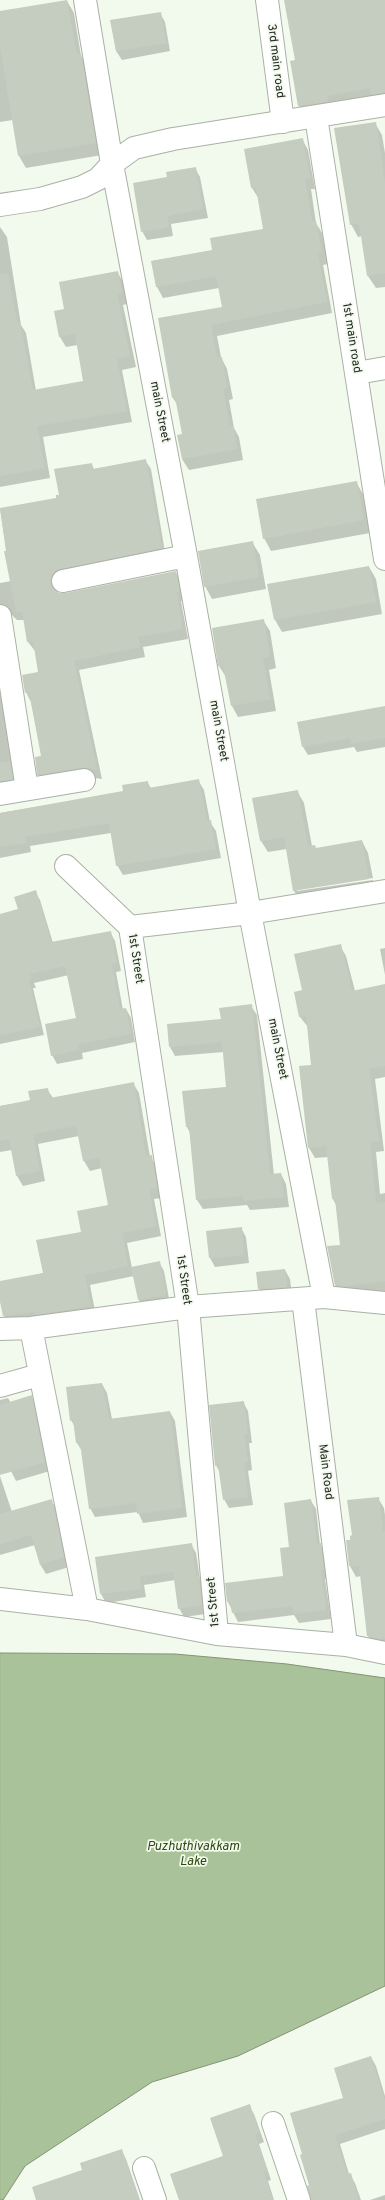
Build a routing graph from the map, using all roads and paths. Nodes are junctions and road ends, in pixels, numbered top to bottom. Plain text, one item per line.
1 (84, 0) edge
2 (267, 0) edge
3 (385, 105) edge
4 (316, 117) junction
5 (283, 122) junction
6 (112, 164) junction
7 (0, 205) edge
8 (385, 368) edge
9 (357, 373) junction
10 (186, 556) junction
11 (385, 559) edge
12 (63, 581) dead end
13 (0, 619) edge
14 (7, 701) edge
15 (84, 780) dead end
16 (27, 790) junction
17 (0, 794) edge
18 (66, 866) dead end
19 (385, 891) edge
20 (250, 913) junction
21 (130, 927) junction
22 (324, 1297) junction
23 (303, 1299) junction
24 (385, 1303) edge
25 (188, 1307) junction
26 (31, 1328) junction
27 (0, 1329) edge
28 (39, 1375) junction
29 (0, 1386) edge
30 (0, 1599) edge
31 (87, 1609) junction
32 (217, 1634) junction
33 (346, 1645) junction
34 (385, 1653) edge
35 (273, 2123) dead end
36 (144, 2168) dead end
37 (155, 2200) edge
38 (299, 2200) edge

1 - 6 street, main Street
2 - 5 street, 3rd main road
3 - 4 street
4 - 5 street
4 - 9 street, 1st main road
5 - 6 street
6 - 7 street
6 - 10 street, main Street
8 - 9 street
9 - 11 street, 1st main road
10 - 12 street
10 - 20 street, main Street
13 - 14 street
14 - 16 street
15 - 16 street
16 - 17 street
18 - 21 street
19 - 20 street
20 - 21 street
20 - 22 street, main Street
21 - 25 street, 1st Street
22 - 23 street
22 - 24 street
23 - 25 street
23 - 33 street, Main Road
25 - 26 street
25 - 32 street, 1st Street
26 - 27 street
26 - 28 street
28 - 29 street
28 - 31 street
30 - 31 street
31 - 32 street
32 - 33 street
33 - 34 street
35 - 38 street
36 - 37 street

